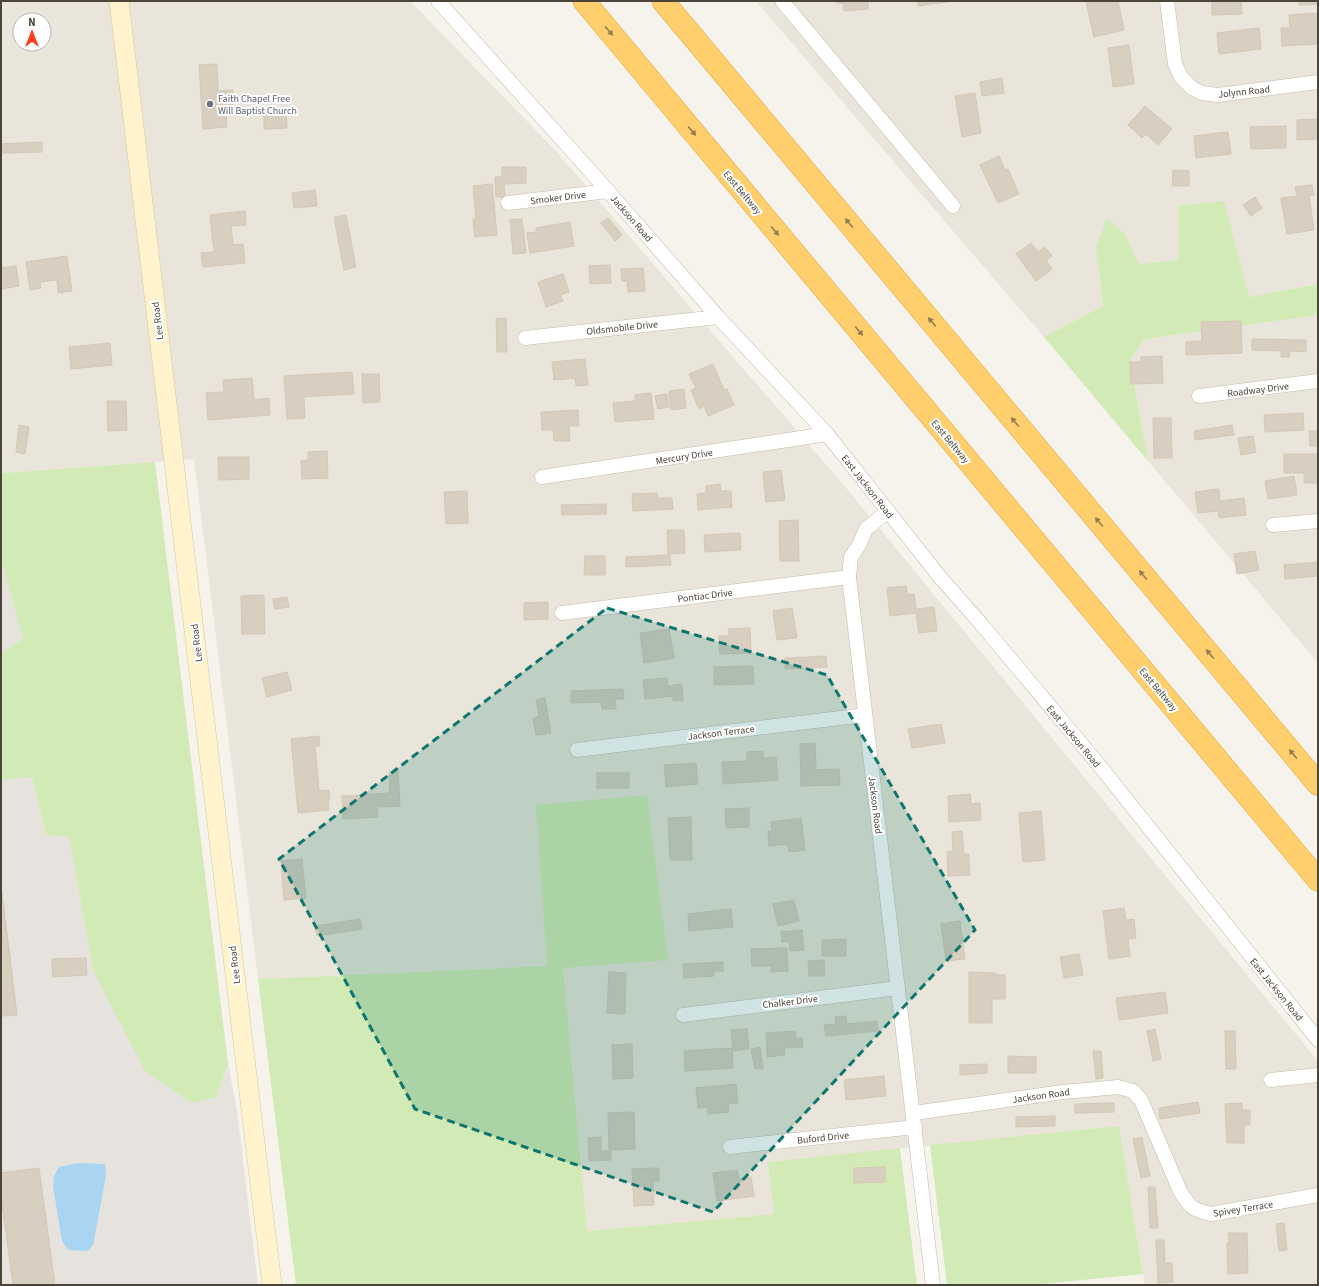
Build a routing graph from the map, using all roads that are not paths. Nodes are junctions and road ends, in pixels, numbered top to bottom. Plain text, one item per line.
1 (119, 1) edge
2 (438, 1) edge
3 (584, 1) edge
4 (663, 1) edge
5 (782, 1) edge
6 (1167, 1) edge
7 (1318, 82) edge
8 (608, 191) junction
9 (508, 203) dead end
10 (954, 206) dead end
11 (718, 317) junction
12 (525, 338) dead end
13 (1318, 381) edge
14 (1199, 396) dead end
15 (827, 434) junction
16 (542, 477) dead end
17 (888, 511) junction
18 (1318, 521) edge
19 (1273, 525) dead end
20 (849, 577) junction
21 (562, 613) dead end
22 (865, 715) junction
23 (577, 750) dead end
24 (1318, 784) edge
25 (1318, 880) edge
26 (898, 988) junction
27 (682, 1015) dead end
28 (1318, 1040) edge
29 (1318, 1076) edge
30 (1271, 1080) dead end
31 (914, 1113) junction
32 (1151, 1122) joint
33 (915, 1127) junction
34 (730, 1147) dead end
35 (1318, 1195) edge
36 (272, 1285) edge
37 (933, 1285) edge

1 - 36 street, Lee Road
2 - 8 street, Jackson Road
3 -> 25 highway, East Beltway
24 -> 4 highway
5 - 10 street
6 - 7 street, Jolynn Road
8 - 9 street, Smoker Drive
8 - 11 street, Jackson Road
11 - 12 street, Oldsmobile Drive
11 - 15 street, Jackson Road
13 - 14 street, Roadway Drive
15 - 16 street, Mercury Drive
15 - 17 street, East Jackson Road
17 - 20 street, Jackson Road
17 - 28 street, East Jackson Road
18 - 19 street
20 - 21 street, Pontiac Drive
20 - 22 street, Jackson Road
22 - 23 street, Jackson Terrace
22 - 26 street, Jackson Road
26 - 27 street, Chalker Drive
26 - 31 street, Jackson Road
29 - 30 street
31 - 32 street, Jackson Road
31 - 33 street, Jackson Road
32 - 35 street, Spivey Terrace
33 - 34 street, Buford Drive
33 - 37 street, Jackson Road

